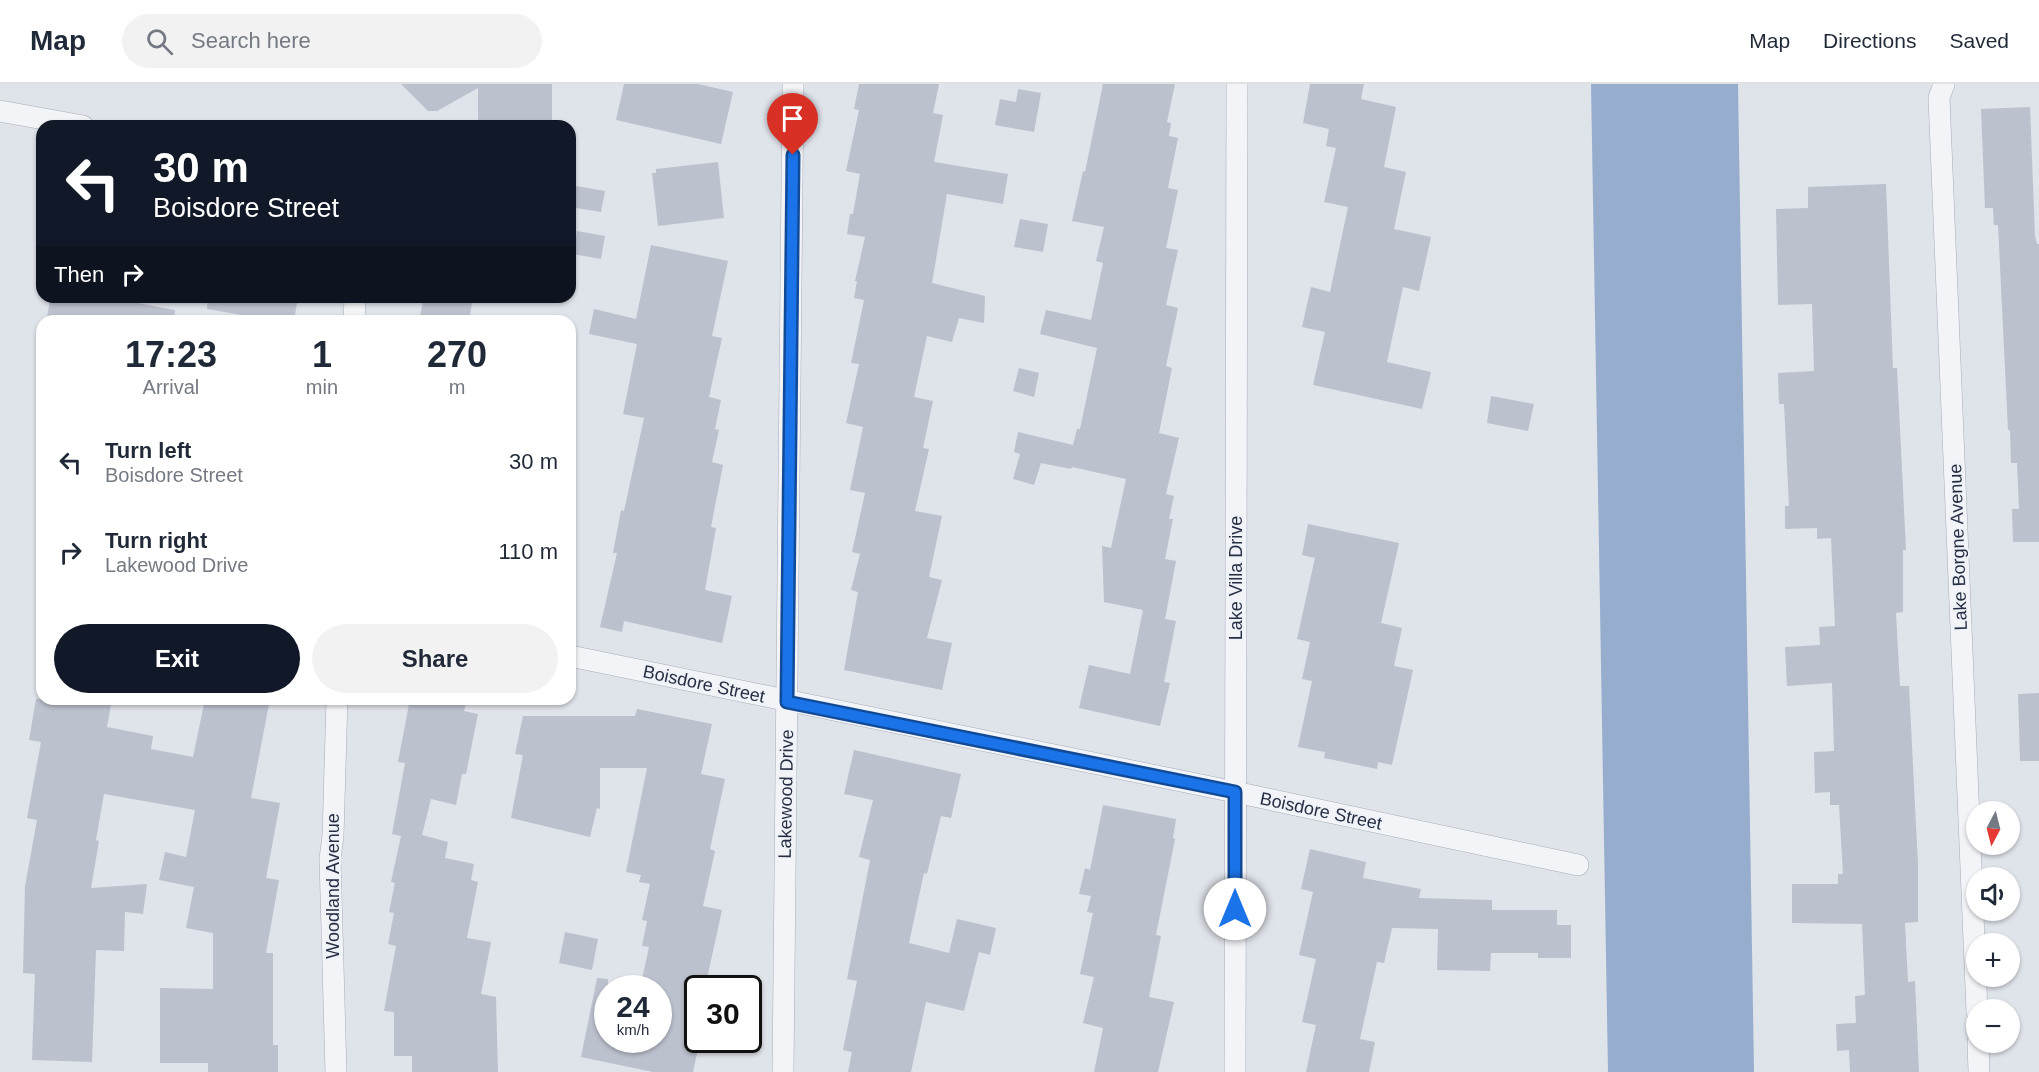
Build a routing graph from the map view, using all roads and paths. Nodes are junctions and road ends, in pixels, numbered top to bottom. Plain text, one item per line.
1 (794, 84) edge
2 (1237, 84) edge
3 (1944, 84) edge
4 (0, 111) edge
5 (50, 120) edge
6 (576, 658) edge
7 (787, 702) junction
8 (336, 705) edge
9 (1235, 792) junction
10 (1578, 865) dead end
11 (1976, 999) edge
12 (1979, 1053) edge
13 (336, 1072) edge
14 (783, 1072) edge
15 (1235, 1072) edge
16 (1980, 1072) edge

1 - 7 street, Lakewood Drive
2 - 9 street, Lake Villa Drive
3 - 11 street, Lake Borgne Avenue
4 - 5 street
6 - 7 street, Boisdore Street
7 - 9 street, Boisdore Street
7 - 14 street, Lakewood Drive
8 - 13 street, Woodland Avenue
9 - 10 street, Boisdore Street
9 - 15 street, Lake Villa Drive
12 - 16 street

